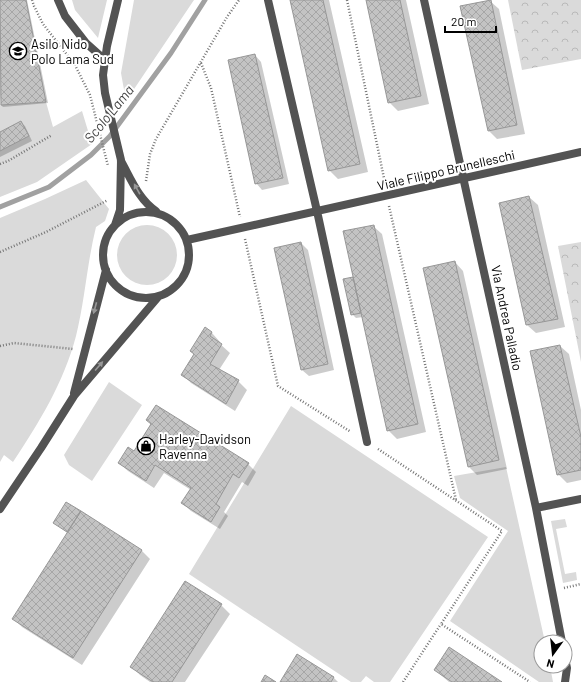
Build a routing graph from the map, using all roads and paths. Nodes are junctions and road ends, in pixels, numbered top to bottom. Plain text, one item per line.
1 (32, 0) edge
2 (58, 0) edge
3 (118, 0) edge
4 (239, 0) edge
5 (268, 0) edge
6 (347, 0) edge
7 (424, 0) edge
8 (104, 60) junction
9 (201, 63) junction
10 (52, 135) dead end
11 (581, 152) edge
12 (120, 157) junction
13 (0, 164) edge
14 (109, 170) dead end
15 (464, 178) junction
16 (146, 187) dead end
17 (114, 196) dead end
18 (387, 196) junction
19 (317, 211) junction
20 (159, 213) junction
21 (115, 225) junction
22 (243, 228) junction
23 (188, 240) junction
24 (0, 252) edge
25 (106, 270) junction
26 (159, 296) junction
27 (0, 346) edge
28 (74, 349) dead end
29 (74, 396) junction
30 (367, 442) junction
31 (581, 499) edge
32 (456, 500) junction
33 (536, 508) junction
34 (0, 509) edge
35 (581, 584) edge
36 (552, 591) junction
37 (441, 624) junction
38 (560, 634) edge
39 (403, 682) edge
40 (530, 682) edge

1 - 14 path
2 - 8 street
3 - 8 street
4 - 9 path
5 - 19 street
6 - 18 path
7 - 15 street, Via Andrea Palladio
8 - 12 street
9 - 16 path
9 - 22 path
10 - 13 path
11 - 15 street, Viale Filippo Brunelleschi
20 -> 12 street
12 - 21 street
15 - 18 street, Viale Filippo Brunelleschi
15 - 33 street, Via Andrea Palladio
17 - 24 path
18 - 19 street, Viale Filippo Brunelleschi
18 - 32 path
19 - 22 street, Viale Filippo Brunelleschi
19 - 30 street
20 - 21 street
20 - 23 street
21 - 25 street
22 - 23 street, Viale Filippo Brunelleschi
22 - 30 path
23 - 26 street
25 - 26 street
25 -> 29 street
29 -> 26 street
27 - 28 path
29 - 34 street
30 - 32 path
31 - 33 street
32 - 37 path
33 - 36 street, Via Andrea Palladio
35 - 36 path
36 - 38 street, Via Andrea Palladio
37 - 39 path
37 - 40 path

